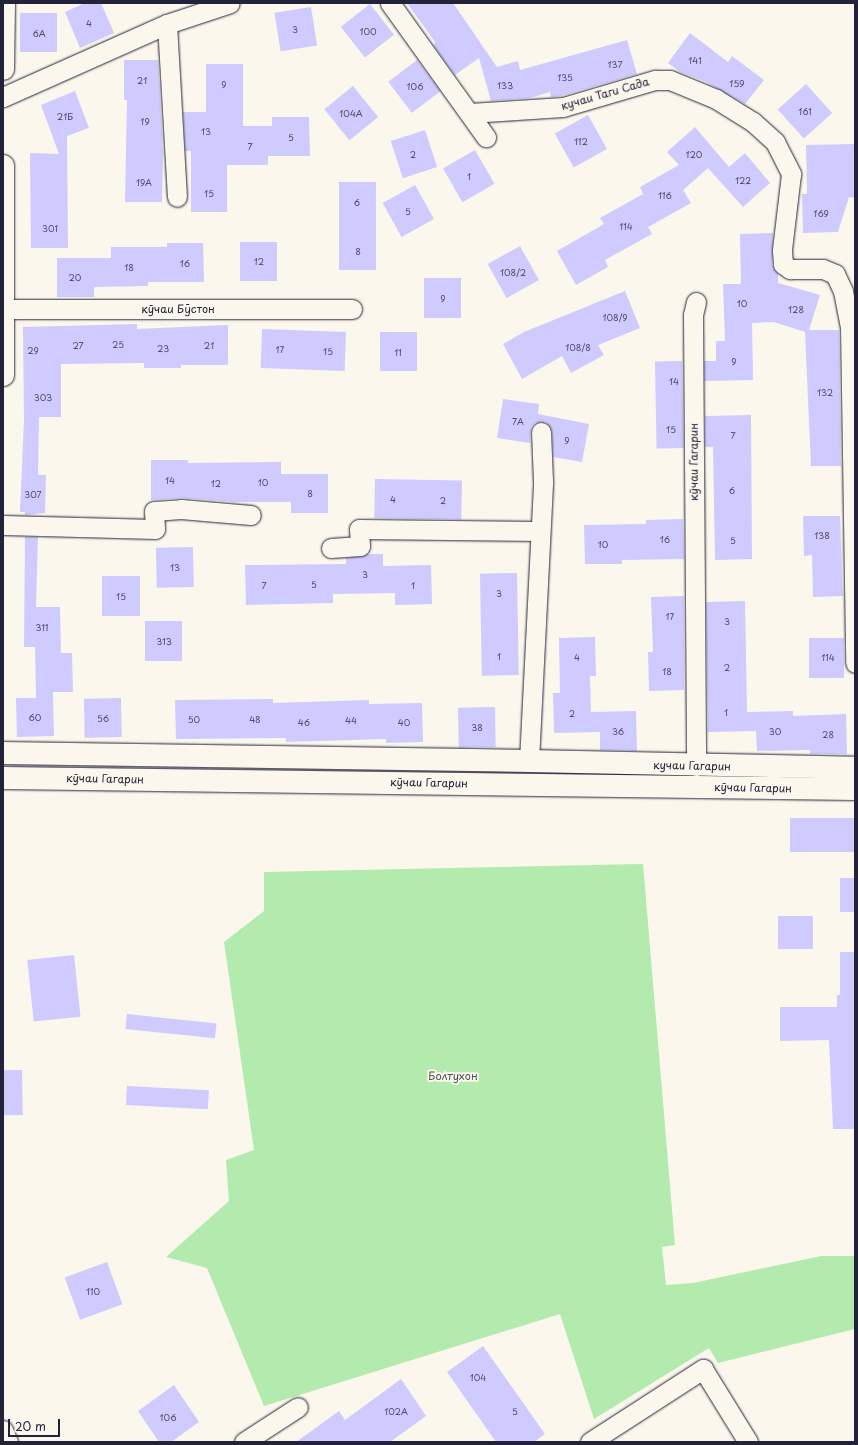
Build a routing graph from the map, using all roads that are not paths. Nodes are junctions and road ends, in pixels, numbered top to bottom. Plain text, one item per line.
1 (4, 3) edge
2 (230, 3) edge
3 (390, 3) edge
4 (166, 24) junction
5 (3, 69) edge
6 (3, 97) edge
7 (470, 113) junction
8 (486, 137) dead end
9 (3, 166) edge
10 (178, 197) dead end
11 (696, 302) dead end
12 (4, 309) junction
13 (352, 309) dead end
14 (3, 375) edge
15 (541, 432) dead end
16 (251, 515) dead end
17 (3, 525) edge
18 (540, 531) junction
19 (331, 548) dead end
20 (855, 663) edge
21 (3, 753) edge
22 (529, 761) junction
23 (696, 766) junction
24 (855, 768) edge
25 (3, 778) edge
26 (855, 789) edge
27 (298, 1407) dead end
28 (3, 1430) edge
29 (8, 1442) edge
30 (244, 1442) edge
31 (590, 1442) edge
32 (748, 1442) edge

1 - 5 main road
2 - 4 street
3 - 7 street
4 - 6 street
4 - 10 street
7 - 8 street
7 - 20 street, кучаи Таги Сада
9 - 12 main road
11 - 23 street, кӯчаи Гагарин
12 - 13 street, кӯчаи Бӯстон
12 - 14 main road
15 - 18 street
16 - 17 street
18 - 19 street
18 - 22 street
21 - 22 main road
22 - 23 main road, кучаи Гагарин
23 - 24 main road, кучаи Гагарин
25 - 26 main road, кӯчаи Гагарин
27 - 30 street
28 - 29 street
31 - 32 street

